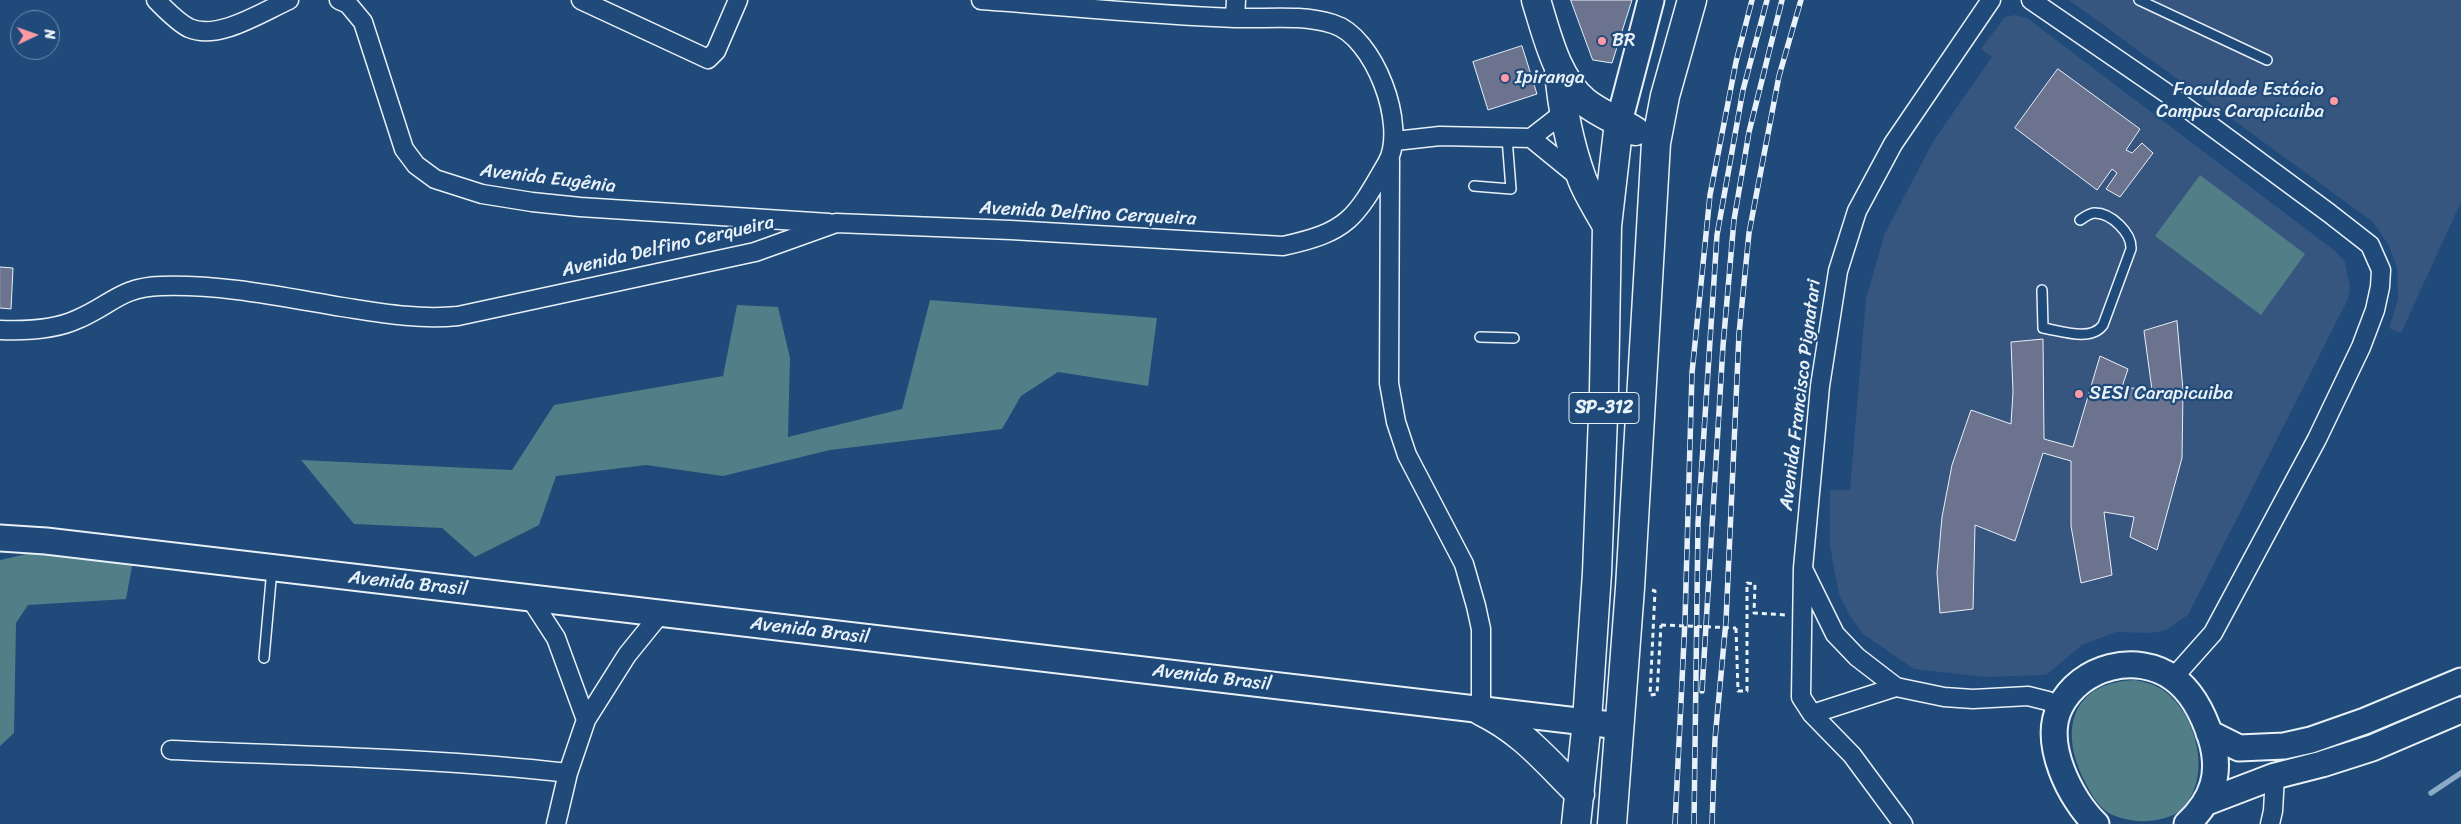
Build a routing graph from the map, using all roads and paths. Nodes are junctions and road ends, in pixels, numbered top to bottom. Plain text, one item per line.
1 (156, 0) edge
2 (289, 0) edge
3 (339, 0) edge
4 (581, 0) edge
5 (738, 0) edge
6 (981, 0) edge
7 (1236, 0) edge
8 (1536, 0) edge
9 (1651, 0) edge
10 (1692, 0) edge
11 (1991, 0) edge
12 (2031, 0) edge
13 (2139, 0) edge
14 (1235, 18) junction
15 (2266, 60) dead end
16 (1559, 69) junction
17 (1563, 113) junction
18 (1619, 122) junction
19 (1507, 138) junction
20 (1531, 138) junction
21 (1395, 141) junction
22 (1656, 143) junction
23 (1390, 158) junction
24 (1583, 180) junction
25 (1474, 186) dead end
26 (2080, 220) dead end
27 (836, 223) junction
28 (1607, 226) junction
29 (2042, 290) dead end
30 (0, 330) edge
31 (1480, 337) dead end
32 (1514, 338) dead end
33 (4, 541) edge
34 (272, 568) junction
35 (1803, 568) junction
36 (530, 598) junction
37 (662, 613) junction
38 (1800, 616) junction
39 (1661, 625) dead end
40 (264, 658) dead end
41 (2174, 678) junction
42 (2461, 681) edge
43 (1896, 687) junction
44 (2059, 708) junction
45 (2461, 710) edge
46 (1481, 711) junction
47 (1812, 714) junction
48 (586, 720) junction
49 (1588, 722) junction
50 (1620, 726) junction
51 (2209, 733) junction
52 (171, 750) dead end
53 (568, 773) junction
54 (2275, 776) junction
55 (1580, 794) junction
56 (2207, 802) junction
57 (556, 824) edge
58 (1576, 824) edge
59 (1612, 824) edge
60 (1903, 824) edge
61 (2096, 824) edge
62 (2187, 824) edge
63 (2270, 824) edge

1 - 2 street
3 - 27 street, Avenida Eugênia
4 - 5 street
6 - 14 street
7 - 14 street
8 - 16 main road
9 - 18 main road, SP-312
10 - 22 main road, SP-312
11 - 35 street, Avenida Francisco Pignatari
12 - 41 street
13 - 15 lane
14 - 21 street
16 - 17 main road
16 - 18 main road
17 - 20 street
17 - 24 main road
18 - 22 main road
18 - 28 main road, SP-312
19 - 20 street
19 - 21 street
19 - 25 lane
20 - 24 street
21 - 23 street, Avenida Delfino Cerqueira
22 - 50 main road, SP-312
23 - 27 street, Avenida Delfino Cerqueira
23 - 46 street
24 - 28 main road
26 - 29 lane
27 - 30 street, Avenida Delfino Cerqueira
28 - 49 main road, SP-312
31 - 32 lane
33 - 34 main road, Avenida Brasil
34 - 36 main road, Avenida Brasil
34 - 40 lane
35 - 38 street, Avenida Francisco Pignatari
35 - 43 street
36 - 37 main road, Avenida Brasil
36 - 48 street
37 - 46 main road, Avenida Brasil
37 - 48 street
38 - 39 path, bridge
38 - 47 street, Avenida Francisco Pignatari
41 - 44 main road
41 - 51 main road
42 - 51 main road
43 - 44 street
43 - 47 street
44 - 61 main road
45 - 54 main road
46 - 49 main road, Avenida Brasil
46 - 55 main road
47 - 60 street, Avenida Francisco Pignatari
48 - 53 street
49 - 50 main road, Avenida Brasil
49 - 55 main road, SP-312
50 - 59 main road, SP-312
51 - 56 main road
52 - 53 street
53 - 57 street
54 - 56 main road
54 - 63 street
55 - 58 main road, SP-312
56 - 62 main road

